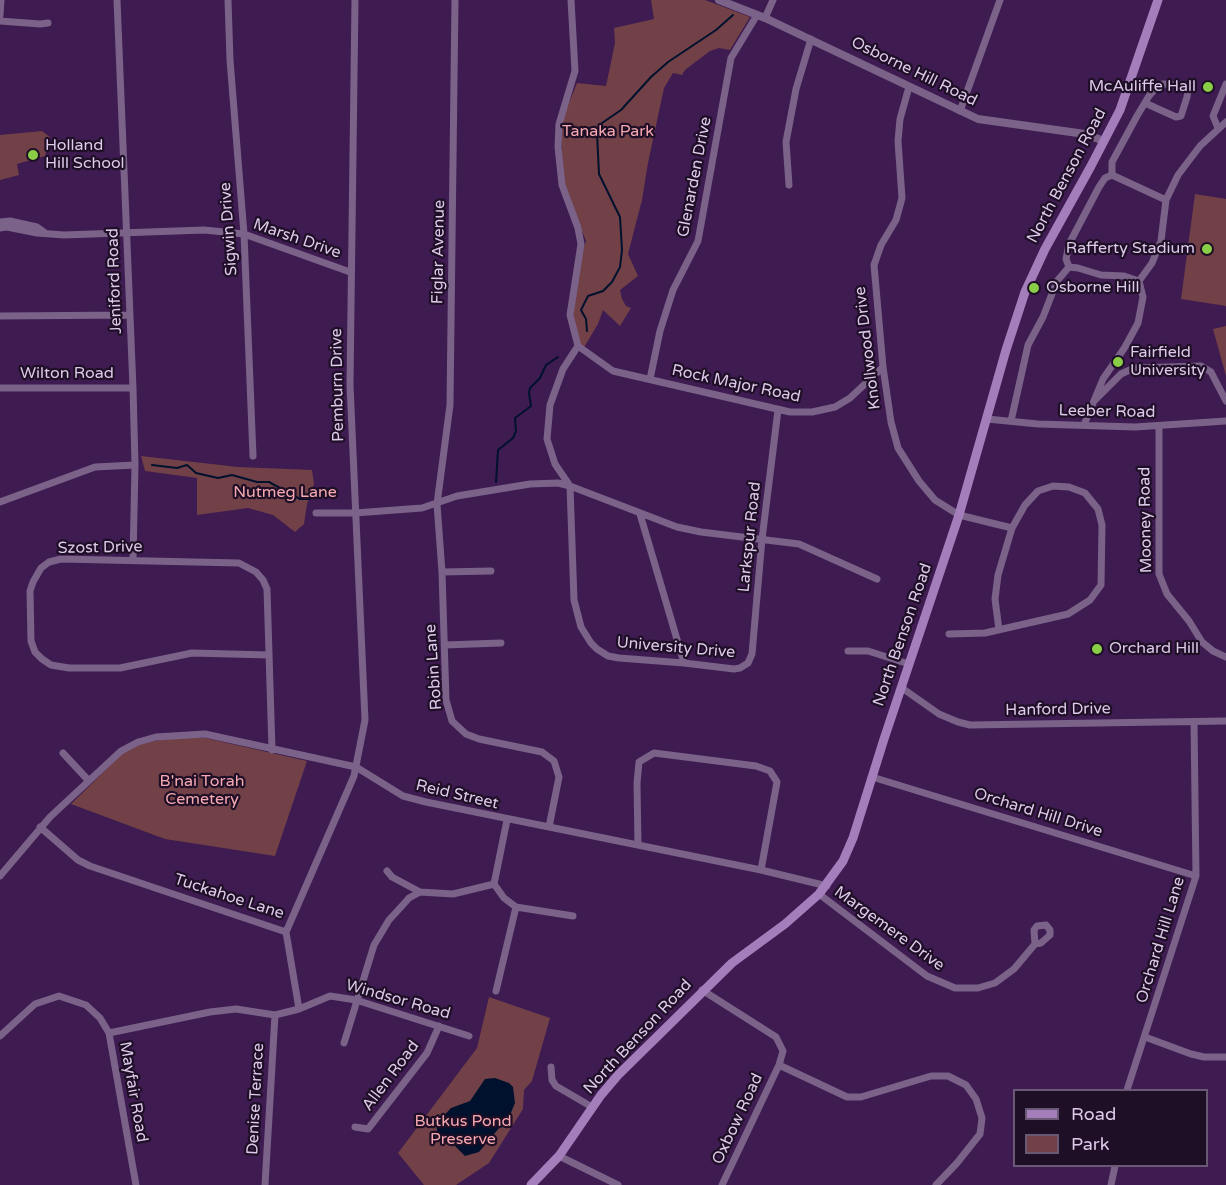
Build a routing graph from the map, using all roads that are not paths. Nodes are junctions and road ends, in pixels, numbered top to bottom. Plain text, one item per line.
1 (1, 0) edge
2 (117, 0) edge
3 (228, 0) edge
4 (355, 0) edge
5 (455, 0) edge
6 (571, 0) edge
7 (719, 0) edge
8 (773, 0) edge
9 (1000, 0) edge
10 (1158, 0) edge
11 (0, 15) edge
12 (761, 16) junction
13 (0, 21) edge
14 (48, 22) dead end
15 (812, 39) junction
16 (1226, 84) edge
17 (909, 87) junction
18 (1145, 103) junction
19 (960, 111) junction
20 (1226, 122) edge
21 (1218, 128) junction
22 (1104, 141) junction
23 (1112, 175) junction
24 (789, 185) dead end
25 (1166, 200) junction
26 (0, 222) edge
27 (0, 228) edge
28 (44, 232) junction
29 (127, 234) junction
30 (244, 234) junction
31 (1069, 267) junction
32 (350, 272) junction
33 (1138, 281) junction
34 (130, 315) junction
35 (0, 316) edge
36 (578, 346) junction
37 (883, 367) junction
38 (650, 379) junction
39 (0, 388) edge
40 (133, 388) junction
41 (1095, 400) junction
42 (1226, 401) edge
43 (778, 410) junction
44 (987, 419) junction
45 (1226, 421) edge
46 (1011, 422) junction
47 (1084, 425) junction
48 (1159, 427) junction
49 (253, 456) dead end
50 (135, 465) junction
51 (570, 486) junction
52 (0, 502) edge
53 (437, 504) junction
54 (316, 513) dead end
55 (356, 513) junction
56 (640, 514) junction
57 (959, 515) junction
58 (1012, 528) junction
59 (762, 539) junction
60 (133, 560) junction
61 (491, 571) dead end
62 (442, 572) junction
63 (877, 579) dead end
64 (999, 630) junction
65 (949, 634) dead end
66 (501, 643) dead end
67 (445, 645) junction
68 (848, 651) dead end
69 (269, 655) junction
70 (1226, 657) edge
71 (684, 663) junction
72 (909, 664) junction
73 (745, 666) joint
74 (902, 688) junction
75 (1226, 721) edge
76 (1194, 722) junction
77 (272, 750) junction
78 (63, 753) dead end
79 (356, 768) junction
80 (872, 777) junction
81 (88, 780) junction
82 (507, 820) junction
83 (40, 827) junction
84 (549, 827) junction
85 (638, 845) junction
86 (761, 870) junction
87 (387, 871) dead end
88 (0, 876) edge
89 (1196, 876) junction
90 (494, 884) junction
91 (827, 886) junction
92 (420, 892) junction
93 (819, 894) junction
94 (516, 907) junction
95 (573, 916) dead end
96 (286, 932) junction
97 (1035, 944) dead end
98 (702, 990) junction
99 (496, 991) dead end
100 (356, 1000) junction
101 (299, 1010) junction
102 (275, 1015) junction
103 (439, 1026) junction
104 (109, 1033) junction
105 (0, 1036) edge
106 (469, 1036) dead end
107 (1145, 1037) junction
108 (344, 1043) dead end
109 (1226, 1058) edge
110 (779, 1065) junction
111 (551, 1067) dead end
112 (1127, 1089) edge
113 (592, 1107) junction
114 (355, 1127) dead end
115 (559, 1156) junction
116 (1114, 1167) edge
117 (136, 1185) edge
118 (265, 1185) edge
119 (531, 1185) edge
120 (618, 1185) edge
121 (722, 1185) edge
122 (936, 1185) edge
123 (1111, 1185) edge

1 - 11 street
2 - 29 street, Jeniford Road
3 - 30 street, Sigwin Drive
4 - 32 street, Pemburn Drive
5 - 53 street, Figlar Avenue
6 - 36 street
7 - 12 street, Osborne Hill Road
8 - 12 street, Glenarden Drive
9 - 19 street
10 - 22 main road, North Benson Road
12 - 15 street, Osborne Hill Road
12 - 38 street, Glenarden Drive
13 - 14 street
15 - 17 street, Osborne Hill Road
15 - 24 street
16 - 21 street
17 - 19 street, Osborne Hill Road
17 - 37 street, Knollwood Drive
18 - 18 street
18 - 23 street
19 - 22 street, Osborne Hill Road
20 - 21 street
21 - 25 street
22 - 44 main road, North Benson Road
23 - 25 street
23 - 31 street
25 - 33 street
26 - 28 street
27 - 28 street
28 - 29 street, Marsh Drive
29 - 30 street, Marsh Drive
29 - 34 street, Jeniford Road
30 - 32 street, Marsh Drive
30 - 49 street, Sigwin Drive
31 - 33 street
31 - 46 street
32 - 55 street, Pemburn Drive
33 - 41 street
34 - 35 street
34 - 40 street, Jeniford Road
36 - 38 street, Rock Major Road
36 - 51 street
37 - 43 street, Rock Major Road
37 - 57 street, Knollwood Drive
38 - 43 street, Rock Major Road
39 - 40 street, Wilton Road
40 - 50 street, Jeniford Road
41 - 42 street
41 - 47 street
43 - 59 street, Larkspur Road
44 - 46 street, Leeber Road
44 - 57 main road, North Benson Road
45 - 48 street, Leeber Road
46 - 47 street, Leeber Road
47 - 48 street, Leeber Road
48 - 70 street, Mooney Road
50 - 52 street
50 - 60 street, Jeniford Road
51 - 53 street
51 - 56 street
51 - 71 street, University Drive
53 - 55 street
53 - 62 street, Robin Lane
54 - 55 street
55 - 79 street, Pemburn Drive
56 - 59 street
56 - 71 street
57 - 58 street
57 - 72 main road, North Benson Road
58 - 64 street
58 - 64 street
59 - 63 street
59 - 73 street, Larkspur Road
60 - 69 street, Szost Drive
60 - 69 street, Szost Drive
61 - 62 street
62 - 67 street, Robin Lane
64 - 65 street
66 - 67 street
67 - 84 street, Robin Lane
68 - 72 street
69 - 77 street, Szost Drive
71 - 73 street, University Drive
72 - 74 main road, North Benson Road
74 - 76 street, Hanford Drive
74 - 80 main road, North Benson Road
75 - 76 street, Hanford Drive
76 - 89 street, Orchard Hill Lane
77 - 79 street, Reid Street
77 - 81 street, Reid Street
78 - 81 street
79 - 82 street, Reid Street
79 - 96 street, Tuckahoe Lane
80 - 89 street, Orchard Hill Drive
80 - 91 main road, North Benson Road
81 - 83 street, Reid Street
82 - 84 street, Reid Street
82 - 90 street
83 - 88 street, Reid Street
83 - 96 street, Tuckahoe Lane
84 - 85 street, Reid Street
85 - 86 street, Reid Street
85 - 86 street
86 - 91 street, Reid Street
87 - 92 street
89 - 107 street, Orchard Hill Lane
90 - 92 street
90 - 94 street
91 - 93 main road, North Benson Road
92 - 100 street
93 - 97 street, Margemere Drive
93 - 98 main road, North Benson Road
94 - 95 street
94 - 99 street
96 - 101 street
98 - 110 street
98 - 113 main road, North Benson Road
100 - 101 street, Windsor Road
100 - 103 street, Windsor Road
100 - 108 street
101 - 102 street, Windsor Road
102 - 104 street, Windsor Road
102 - 118 street, Denise Terrace
103 - 106 street, Windsor Road
103 - 114 street, Allen Road
104 - 105 street, Mayfair Road
104 - 117 street, Mayfair Road
107 - 109 street
107 - 112 street, Orchard Hill Lane
110 - 121 street, Oxbow Road
110 - 122 street
111 - 113 street
113 - 115 main road, North Benson Road
115 - 119 main road, North Benson Road
115 - 120 street
116 - 123 street

